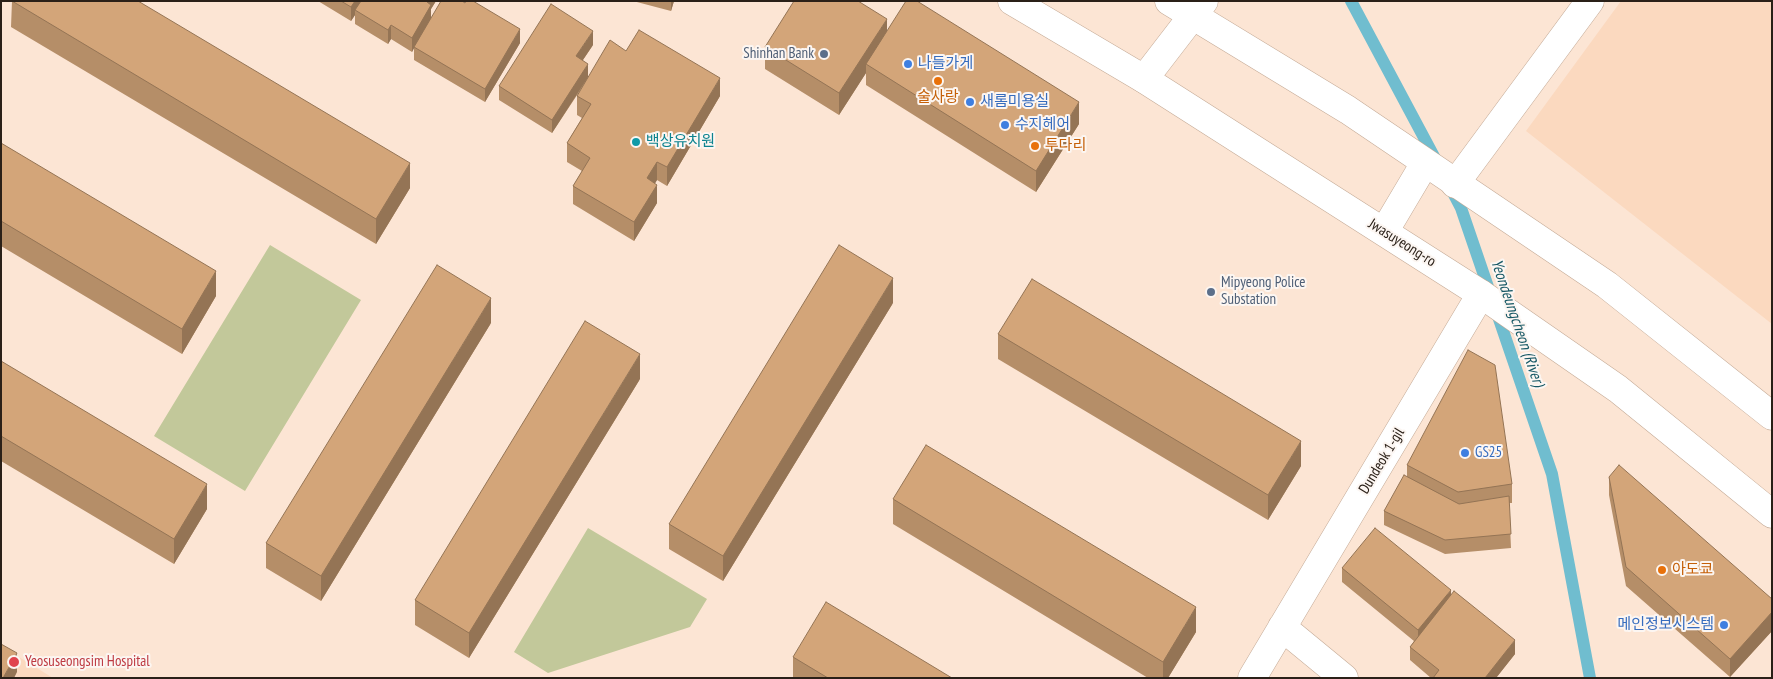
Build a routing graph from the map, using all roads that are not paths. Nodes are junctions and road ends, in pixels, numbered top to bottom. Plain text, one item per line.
1 (1012, 1) edge
2 (1169, 1) edge
3 (1590, 1) edge
4 (1198, 8) edge
5 (1144, 79) junction
6 (1425, 163) junction
7 (1455, 184) junction
8 (1384, 232) junction
9 (1481, 294) junction
10 (1772, 416) edge
11 (1771, 512) edge
12 (1282, 627) junction
13 (1252, 678) edge
14 (1344, 678) edge

1 - 5 main road, Jwasuyeong-ro
2 - 4 main road
3 - 7 main road
4 - 5 main road
4 - 6 main road
5 - 8 main road, Jwasuyeong-ro
6 - 7 main road
6 - 8 main road
7 - 10 main road
8 - 9 main road, Jwasuyeong-ro
9 - 11 main road, Jwasuyeong-ro
9 - 12 main road, Dundeok 1-gil
12 - 13 main road, Dundeok 1-gil
12 - 14 main road

